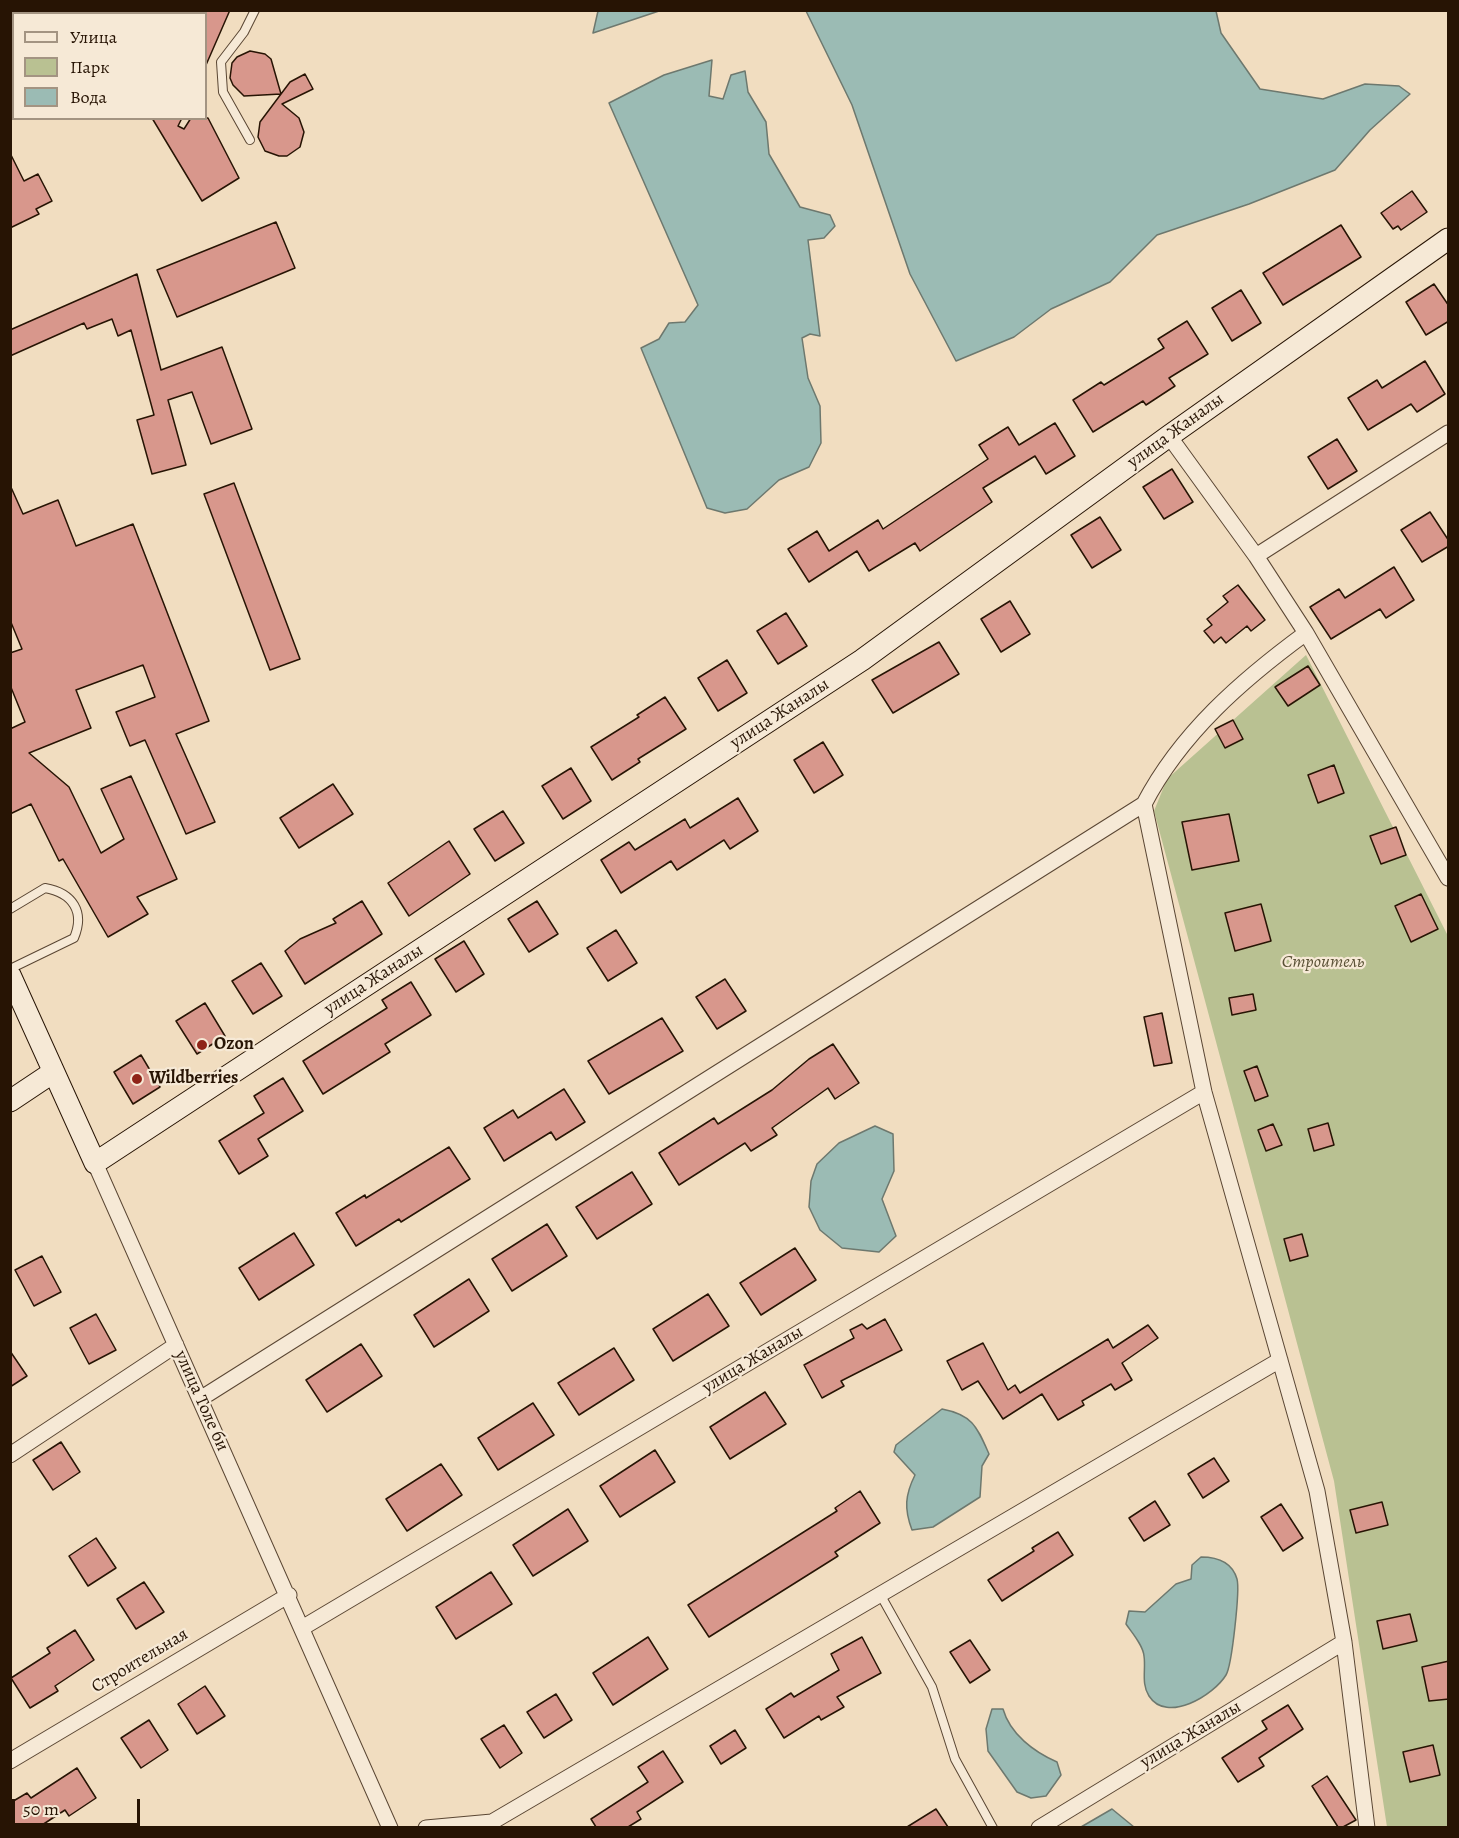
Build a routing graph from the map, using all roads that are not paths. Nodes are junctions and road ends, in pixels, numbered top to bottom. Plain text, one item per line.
1 (255, 10) edge
2 (250, 141) dead end
3 (1449, 239) edge
4 (1449, 433) edge
5 (1169, 436) junction
6 (1256, 556) junction
7 (1306, 633) junction
8 (1144, 804) junction
9 (1449, 878) edge
10 (10, 909) edge
11 (10, 969) edge
12 (10, 975) edge
13 (52, 1073) junction
14 (1204, 1092) junction
15 (10, 1101) edge
16 (95, 1162) junction
17 (176, 1344) junction
18 (1280, 1360) junction
19 (200, 1399) junction
20 (10, 1455) edge
21 (880, 1594) junction
22 (289, 1595) junction
23 (302, 1629) junction
24 (1344, 1642) junction
25 (10, 1761) edge
26 (390, 1827) edge
27 (426, 1827) edge
28 (993, 1827) edge
29 (1039, 1827) edge
30 (1367, 1827) edge

1 - 2 lane
3 - 5 street, улица Жаналы
4 - 6 street
5 - 6 street
5 - 16 street, улица Жаналы
6 - 7 street
7 - 8 street
7 - 9 street
8 - 14 street
8 - 19 street
10 - 11 lane
12 - 13 street, улица Толе би
13 - 15 street
13 - 16 street, улица Толе би
14 - 18 street
14 - 23 street, улица Жаналы
16 - 17 street, улица Толе би
17 - 19 street, улица Толе би
17 - 20 street
18 - 21 street
18 - 24 street
19 - 22 street, улица Толе би
21 - 27 street
21 - 28 lane
22 - 23 street, улица Толе би
22 - 25 street, Строительная
23 - 26 street, улица Толе би
24 - 29 street, улица Жаналы
24 - 30 street

